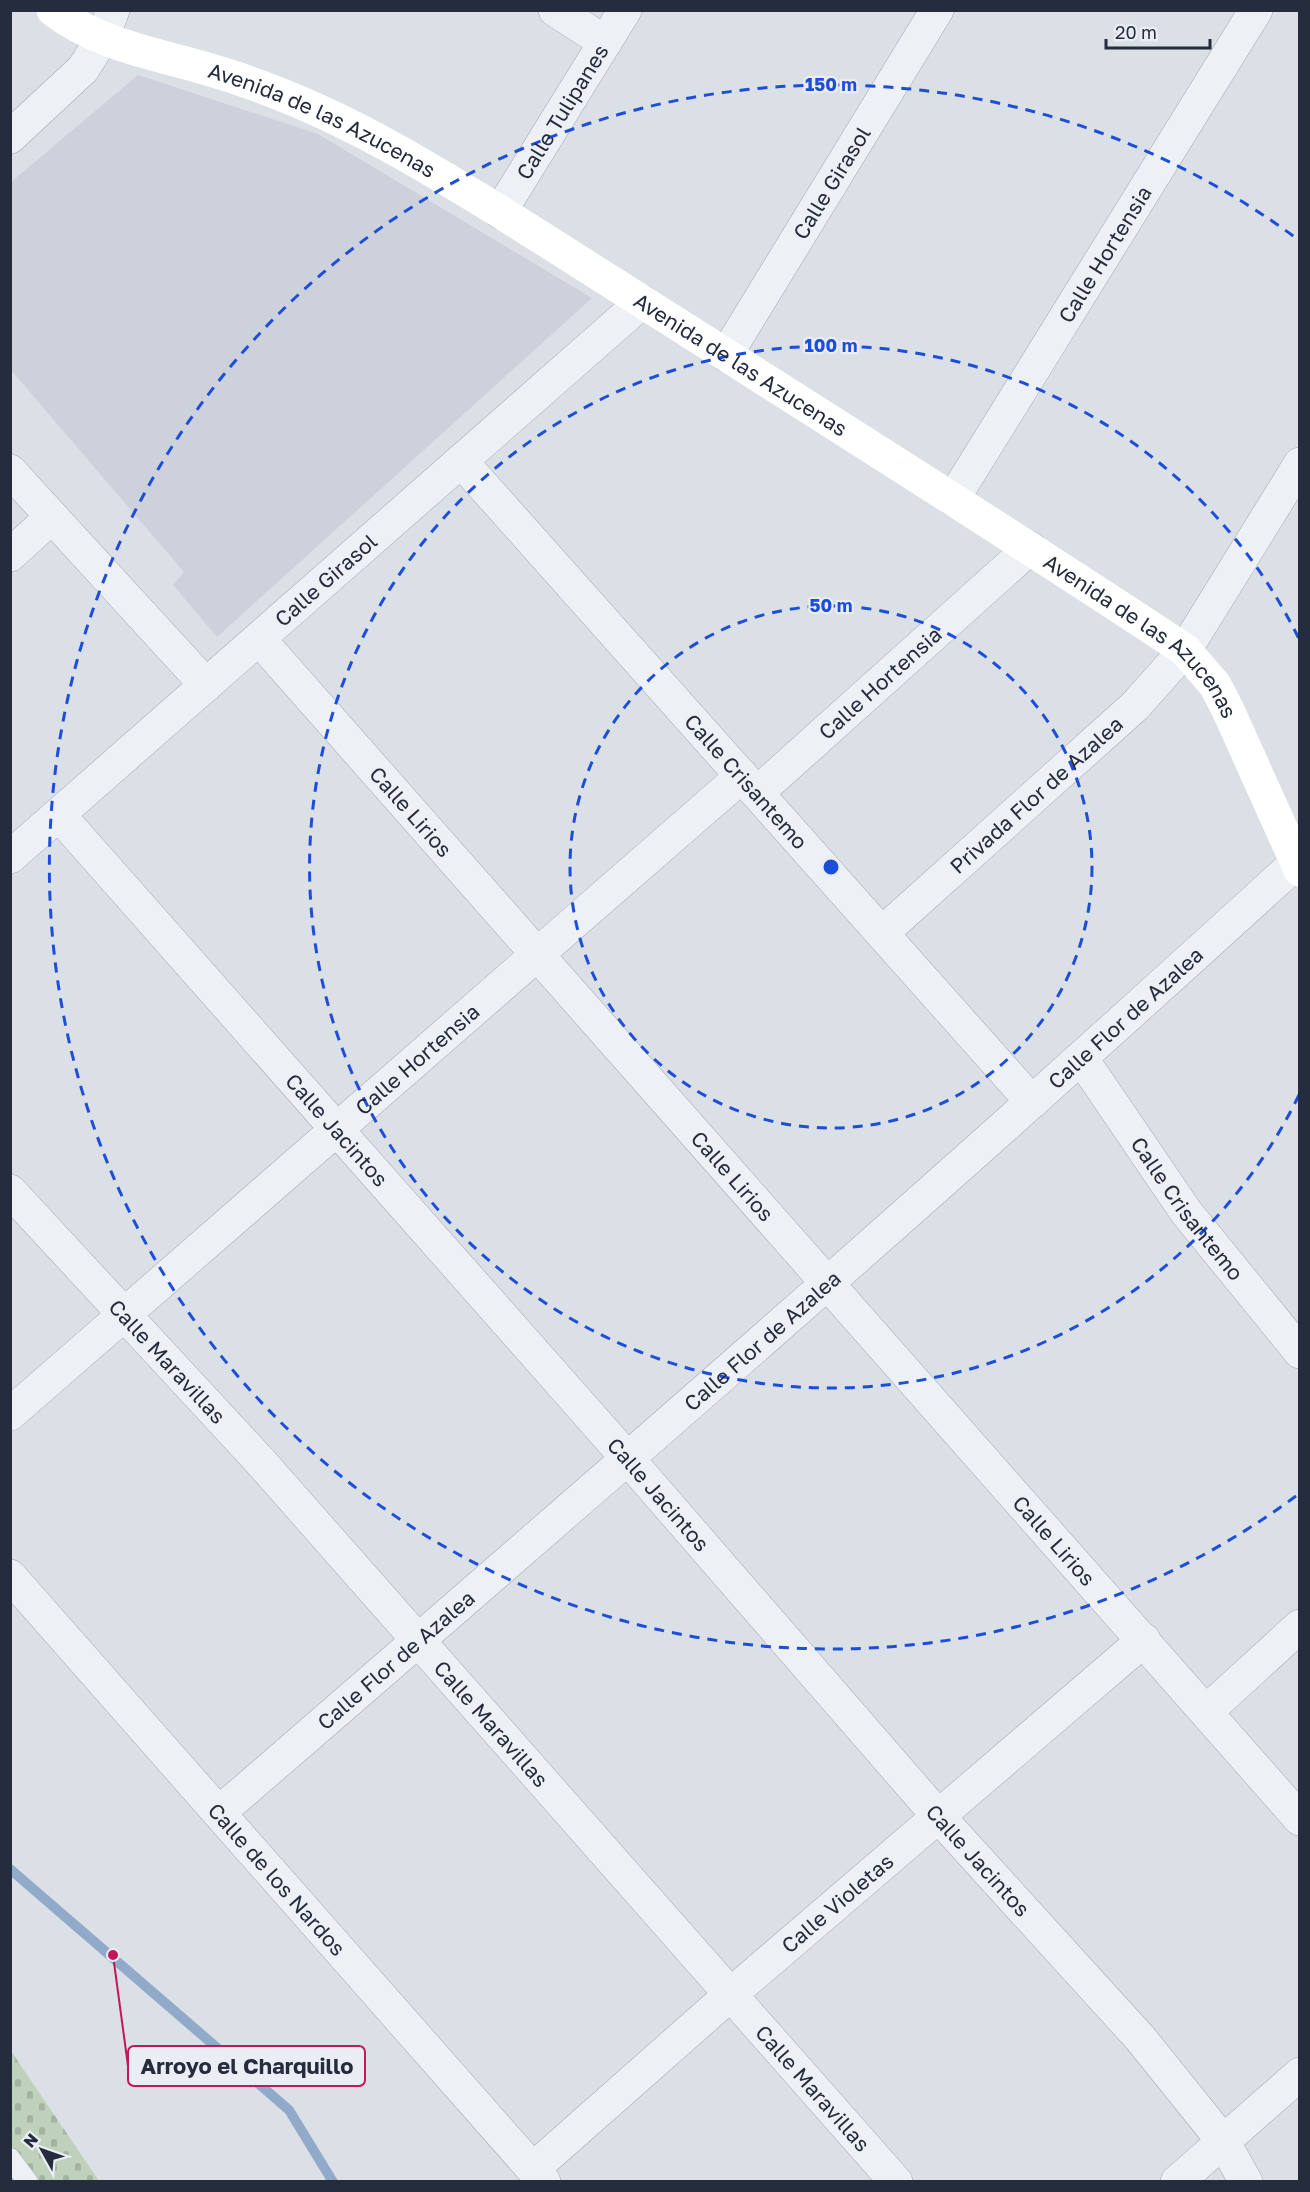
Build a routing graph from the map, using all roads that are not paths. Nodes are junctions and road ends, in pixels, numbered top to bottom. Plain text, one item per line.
1 (53, 10) edge
2 (555, 10) edge
3 (625, 10) edge
4 (937, 10) edge
5 (1256, 10) edge
6 (107, 25) edge
7 (605, 42) junction
8 (10, 136) edge
9 (500, 212) junction
10 (642, 302) junction
11 (726, 355) junction
12 (461, 461) junction
13 (1299, 464) edge
14 (10, 471) edge
15 (953, 499) junction
16 (52, 517) junction
17 (1030, 548) junction
18 (10, 555) edge
19 (259, 639) junction
20 (1185, 650) junction
21 (206, 685) junction
22 (750, 785) junction
23 (58, 814) junction
24 (10, 857) edge
25 (1298, 867) edge
26 (882, 933) junction
27 (537, 953) junction
28 (1082, 1059) junction
29 (1032, 1102) junction
30 (335, 1128) junction
31 (10, 1191) edge
32 (829, 1283) junction
33 (125, 1313) junction
34 (1299, 1352) edge
35 (10, 1414) edge
36 (628, 1459) junction
37 (10, 1576) edge
38 (1299, 1626) edge
39 (419, 1640) junction
40 (1144, 1640) junction
41 (1207, 1712) junction
42 (221, 1811) junction
43 (939, 1817) junction
44 (1299, 1819) edge
45 (731, 1994) junction
46 (1299, 2074) edge
47 (1223, 2141) junction
48 (10, 2158) edge
49 (538, 2175) edge
50 (28, 2181) edge
51 (896, 2181) edge
52 (1177, 2181) edge
53 (1246, 2181) edge

1 - 6 street, Avenida de las Azucenas
2 - 7 street
3 - 7 street, Calle Tulipanes
4 - 11 street, Calle Girasol
5 - 15 street, Calle Hortensia
6 - 8 street
6 - 9 street, Avenida de las Azucenas
7 - 9 street, Calle Tulipanes
9 - 10 street, Avenida de las Azucenas
10 - 11 street, Avenida de las Azucenas
10 - 12 street, Calle Girasol
11 - 15 street, Avenida de las Azucenas
12 - 19 street, Calle Girasol
12 - 22 street, Calle Crisantemo
13 - 20 street
14 - 16 street
15 - 17 street, Avenida de las Azucenas
16 - 18 street
16 - 21 street
17 - 20 street, Avenida de las Azucenas
17 - 22 street, Calle Hortensia
19 - 21 street, Calle Girasol
19 - 27 street, Calle Lirios
20 - 25 street, Avenida de las Azucenas
20 - 26 street, Privada Flor de Azalea
21 - 23 street, Calle Girasol
22 - 26 street, Calle Crisantemo
22 - 27 street, Calle Hortensia
23 - 24 street, Calle Girasol
23 - 30 street, Calle Jacintos
25 - 28 street, Calle Flor de Azalea
26 - 29 street, Calle Crisantemo
27 - 30 street, Calle Hortensia
27 - 32 street, Calle Lirios
28 - 29 street, Calle Flor de Azalea
28 - 34 street, Calle Crisantemo
29 - 32 street, Calle Flor de Azalea
30 - 33 street, Calle Hortensia
30 - 36 street, Calle Jacintos
31 - 33 street, Calle Maravillas
32 - 36 street, Calle Flor de Azalea
32 - 40 street, Calle Lirios
33 - 35 street, Calle Hortensia
33 - 39 street, Calle Maravillas
36 - 39 street, Calle Flor de Azalea
36 - 43 street, Calle Jacintos
37 - 42 street, Calle de los Nardos
38 - 41 street
39 - 42 street, Calle Flor de Azalea
39 - 45 street, Calle Maravillas
40 - 41 street, Calle Lirios
40 - 43 street, Calle Violetas
41 - 44 street, Calle Lirios
42 - 49 street, Calle de los Nardos
43 - 45 street, Calle Violetas
43 - 47 street, Calle Jacintos
45 - 49 street, Calle Violetas
45 - 51 street, Calle Maravillas
46 - 47 street
47 - 52 street
47 - 53 street, Calle Jacintos
48 - 50 lane

